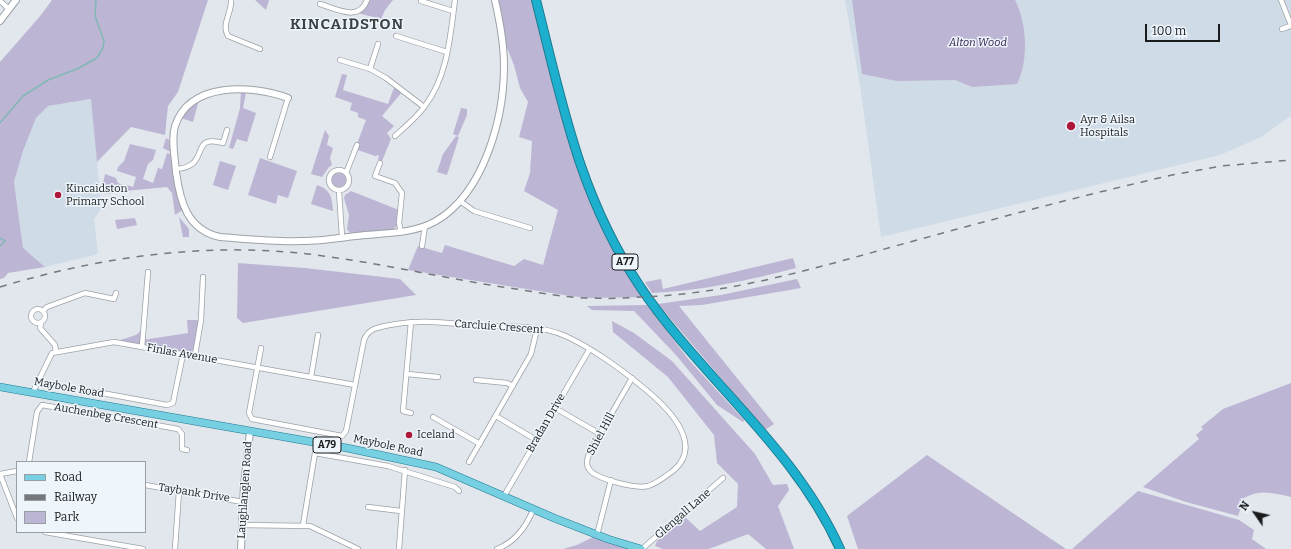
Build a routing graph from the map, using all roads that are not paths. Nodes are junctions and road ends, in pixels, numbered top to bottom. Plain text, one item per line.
1 (16, 0) edge
2 (231, 0) edge
3 (367, 0) edge
4 (455, 0) edge
5 (495, 0) edge
6 (536, 0) edge
7 (1281, 0) edge
8 (0, 1) edge
9 (420, 1) edge
10 (320, 4) dead end
11 (9, 9) junction
12 (453, 11) junction
13 (0, 21) edge
14 (1291, 25) edge
15 (1282, 29) dead end
16 (396, 36) dead end
17 (378, 44) dead end
18 (260, 49) dead end
19 (447, 52) junction
20 (340, 60) dead end
21 (370, 69) junction
22 (288, 98) joint
23 (424, 107) junction
24 (227, 130) dead end
25 (395, 136) dead end
26 (357, 145) dead end
27 (270, 157) dead end
28 (380, 163) dead end
29 (176, 169) junction
30 (346, 173) junction
31 (339, 191) junction
32 (460, 202) junction
33 (425, 226) junction
34 (530, 228) dead end
35 (401, 232) junction
36 (342, 237) junction
37 (422, 246) dead end
38 (148, 272) dead end
39 (203, 277) dead end
40 (116, 293) dead end
41 (43, 311) junction
42 (411, 322) junction
43 (40, 323) junction
44 (536, 329) junction
45 (318, 335) dead end
46 (142, 347) junction
47 (261, 348) dead end
48 (589, 350) junction
49 (56, 352) junction
50 (183, 354) junction
51 (195, 355) junction
52 (257, 367) junction
53 (407, 374) junction
54 (438, 377) dead end
55 (311, 378) junction
56 (632, 378) junction
57 (476, 380) dead end
58 (355, 385) junction
59 (513, 386) junction
60 (0, 387) edge
61 (91, 391) dead end
62 (33, 392) junction
63 (555, 408) junction
64 (411, 413) dead end
65 (496, 416) junction
66 (434, 417) dead end
67 (250, 432) junction
68 (600, 434) junction
69 (536, 440) junction
70 (480, 444) junction
71 (187, 450) dead end
72 (29, 461) edge
73 (469, 462) dead end
74 (405, 470) junction
75 (16, 471) edge
76 (0, 474) edge
77 (722, 478) dead end
78 (611, 480) junction
79 (146, 485) edge
80 (179, 491) junction
81 (459, 491) dead end
82 (504, 496) junction
83 (243, 502) junction
84 (368, 507) dead end
85 (533, 510) junction
86 (401, 511) junction
87 (16, 515) edge
88 (242, 525) junction
89 (302, 525) junction
90 (51, 533) edge
91 (597, 535) junction
92 (143, 549) edge
93 (175, 549) edge
94 (241, 549) edge
95 (358, 549) edge
96 (399, 549) edge
97 (497, 549) edge
98 (642, 549) edge
99 (840, 549) edge

1 - 11 street
2 - 18 street
3 - 10 street
4 - 12 street
5 - 32 street
6 - 99 highway, A77
7 - 14 street
8 - 11 street
9 - 12 street
11 - 13 street
12 - 19 street
14 - 15 street
16 - 19 street
17 - 21 street
19 - 23 street
20 - 21 street
21 - 23 street
22 - 27 street
22 - 29 street
23 - 25 street
24 - 29 street
26 - 30 street
28 - 35 street
29 - 36 street
30 - 31 street
30 - 31 street
31 - 36 street
32 - 33 street
32 - 34 street
33 - 35 street
33 - 37 street
35 - 36 street
38 - 46 street
39 - 51 street
40 - 41 street
41 - 43 street
41 - 43 street
42 - 44 street, Carcluie Crescent
42 - 53 street
42 - 58 street, Carcluie Crescent
43 - 49 street
44 - 48 street, Carcluie Crescent
44 - 59 street
45 - 55 street
46 - 49 street, Finlas Avenue
46 - 50 street, Finlas Avenue
47 - 52 street
48 - 56 street, Carcluie Crescent
48 - 63 street, Bradan Drive
49 - 62 street
50 - 51 street, Finlas Avenue
50 - 61 street
51 - 52 street, Finlas Avenue
52 - 55 street, Finlas Avenue
52 - 58 street
53 - 54 street
53 - 64 street
55 - 58 street, Finlas Avenue
56 - 68 street, Shiel Hill
56 - 78 street, Carcluie Crescent
57 - 59 street
59 - 65 street
60 - 62 main road, Maybole Road / A79
62 - 67 main road, Maybole Road / A79
63 - 68 street
63 - 69 street, Bradan Drive
65 - 69 street
65 - 70 street
66 - 70 street
67 - 82 main road, Maybole Road / A79
67 - 83 street, Laughlanglen Road
68 - 78 street, Shiel Hill
69 - 82 street, Bradan Drive
70 - 73 street
71 - 72 street, Auchenbeg Crescent
74 - 81 street
74 - 86 street
74 - 89 street
75 - 76 street
76 - 87 street
77 - 98 street, Glengall Lane
78 - 91 street
79 - 80 street, Taybank Drive
80 - 83 street, Taybank Drive
80 - 93 street
82 - 85 main road, Maybole Road / A79
83 - 88 street, Laughlanglen Road
84 - 86 street
85 - 91 main road, Maybole Road / A79
85 - 97 street
86 - 96 street
88 - 89 street
88 - 94 street, Laughlanglen Road
89 - 95 street
90 - 92 street
91 - 98 main road, Maybole Road / A79

